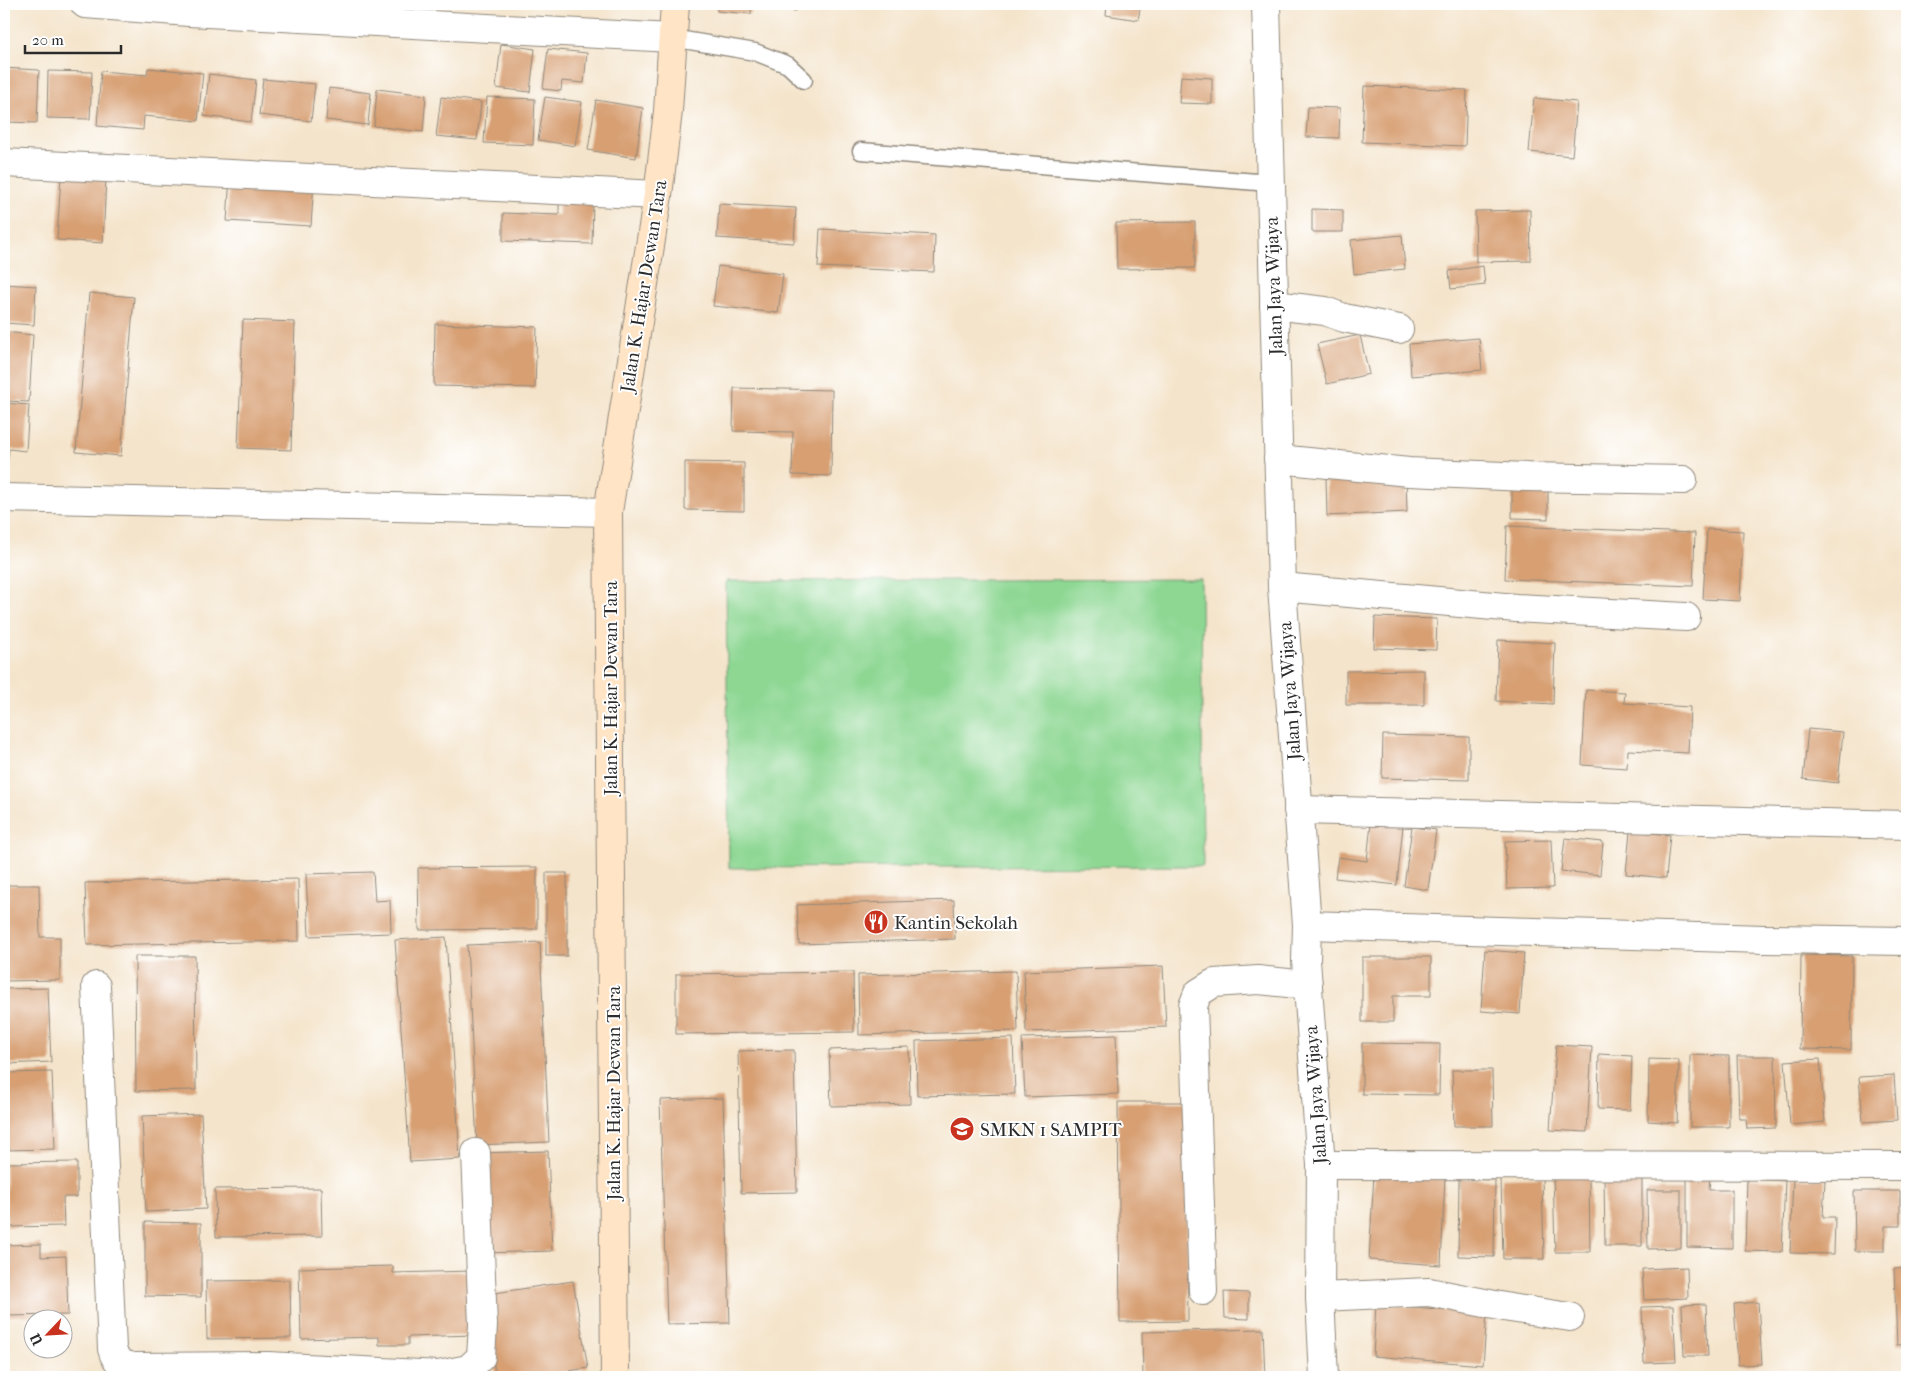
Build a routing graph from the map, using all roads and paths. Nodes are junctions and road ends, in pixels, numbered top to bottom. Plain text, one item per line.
1 (85, 4) edge
2 (675, 4) edge
3 (1266, 4) edge
4 (672, 38) junction
5 (804, 80) dead end
6 (861, 151) dead end
7 (4, 164) edge
8 (1270, 183) junction
9 (658, 195) junction
10 (1274, 305) junction
11 (1399, 329) dead end
12 (1278, 459) junction
13 (1683, 480) dead end
14 (4, 498) edge
15 (608, 512) junction
16 (1282, 588) junction
17 (1686, 617) dead end
18 (1298, 810) junction
19 (1907, 825) edge
20 (1307, 924) junction
21 (1907, 941) edge
22 (1308, 985) junction
23 (96, 986) dead end
24 (476, 1153) dead end
25 (1321, 1165) junction
26 (1907, 1166) edge
27 (1203, 1291) dead end
28 (1320, 1297) junction
29 (1570, 1316) dead end
30 (268, 1372) edge
31 (615, 1377) edge
32 (1324, 1377) edge

1 - 4 street
2 - 4 street, Jalan K. Hajar Dewan Tara
3 - 8 street, Jalan Jaya Wijaya
4 - 5 lane
4 - 9 street, Jalan K. Hajar Dewan Tara
6 - 8 lane
7 - 9 street
8 - 10 street, Jalan Jaya Wijaya
9 - 15 street, Jalan K. Hajar Dewan Tara
10 - 11 street
10 - 12 street, Jalan Jaya Wijaya
12 - 13 street
12 - 16 street, Jalan Jaya Wijaya
14 - 15 street
15 - 31 street, Jalan K. Hajar Dewan Tara
16 - 17 street
16 - 18 street, Jalan Jaya Wijaya
18 - 19 street
18 - 20 street, Jalan Jaya Wijaya
20 - 21 street
20 - 22 street, Jalan Jaya Wijaya
22 - 25 street, Jalan Jaya Wijaya
22 - 27 street
23 - 30 street
24 - 30 street
25 - 26 street
25 - 28 street, Jalan Jaya Wijaya
28 - 29 street
28 - 32 street, Jalan Jaya Wijaya

